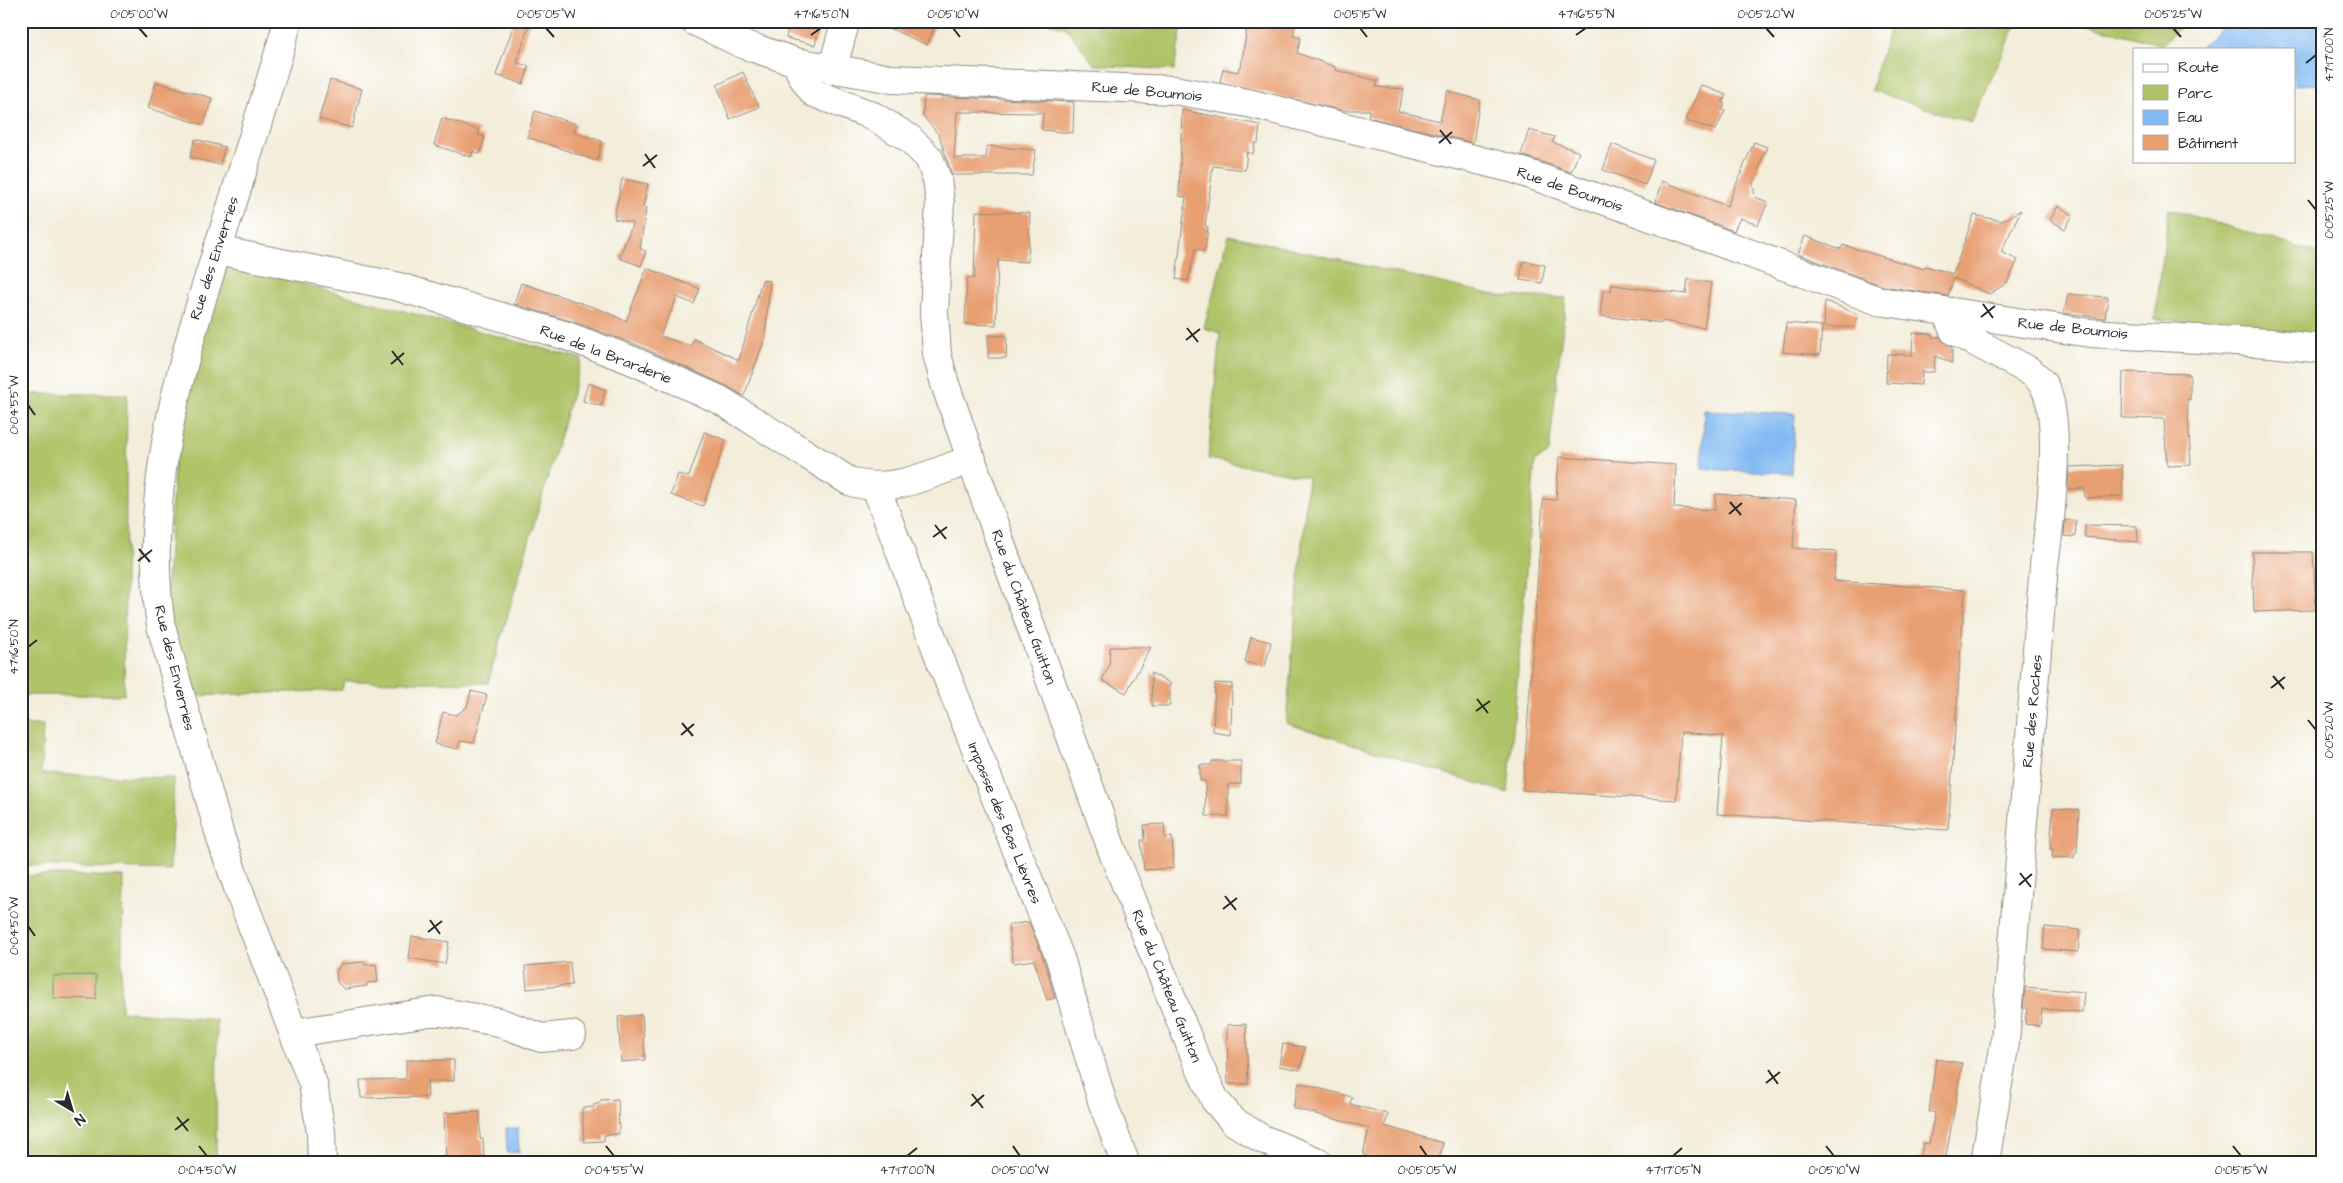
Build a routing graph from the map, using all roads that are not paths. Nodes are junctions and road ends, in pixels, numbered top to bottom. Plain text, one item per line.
1 (288, 21) edge
2 (694, 21) edge
3 (842, 21) edge
4 (812, 66) junction
5 (217, 250) junction
6 (1953, 313) junction
7 (2322, 349) edge
8 (972, 459) junction
9 (876, 487) junction
10 (294, 1033) junction
11 (572, 1035) dead end
12 (1308, 1160) edge
13 (322, 1162) edge
14 (1125, 1162) edge
15 (1984, 1162) edge

1 - 5 street, Rue des Enverries
2 - 4 street, Rue de Boumois
3 - 4 street
4 - 6 street, Rue de Boumois
4 - 8 street, Rue du Château Guitton
5 - 9 street, Rue de la Brarderie
5 - 10 street, Rue des Enverries
6 - 7 street, Rue de Boumois
6 - 15 street, Rue des Roches
8 - 9 street, Rue de la Brarderie
8 - 12 street, Rue du Château Guitton
9 - 14 street, Impasse des Bas Lièvres
10 - 11 street
10 - 13 street, Rue des Enverries

